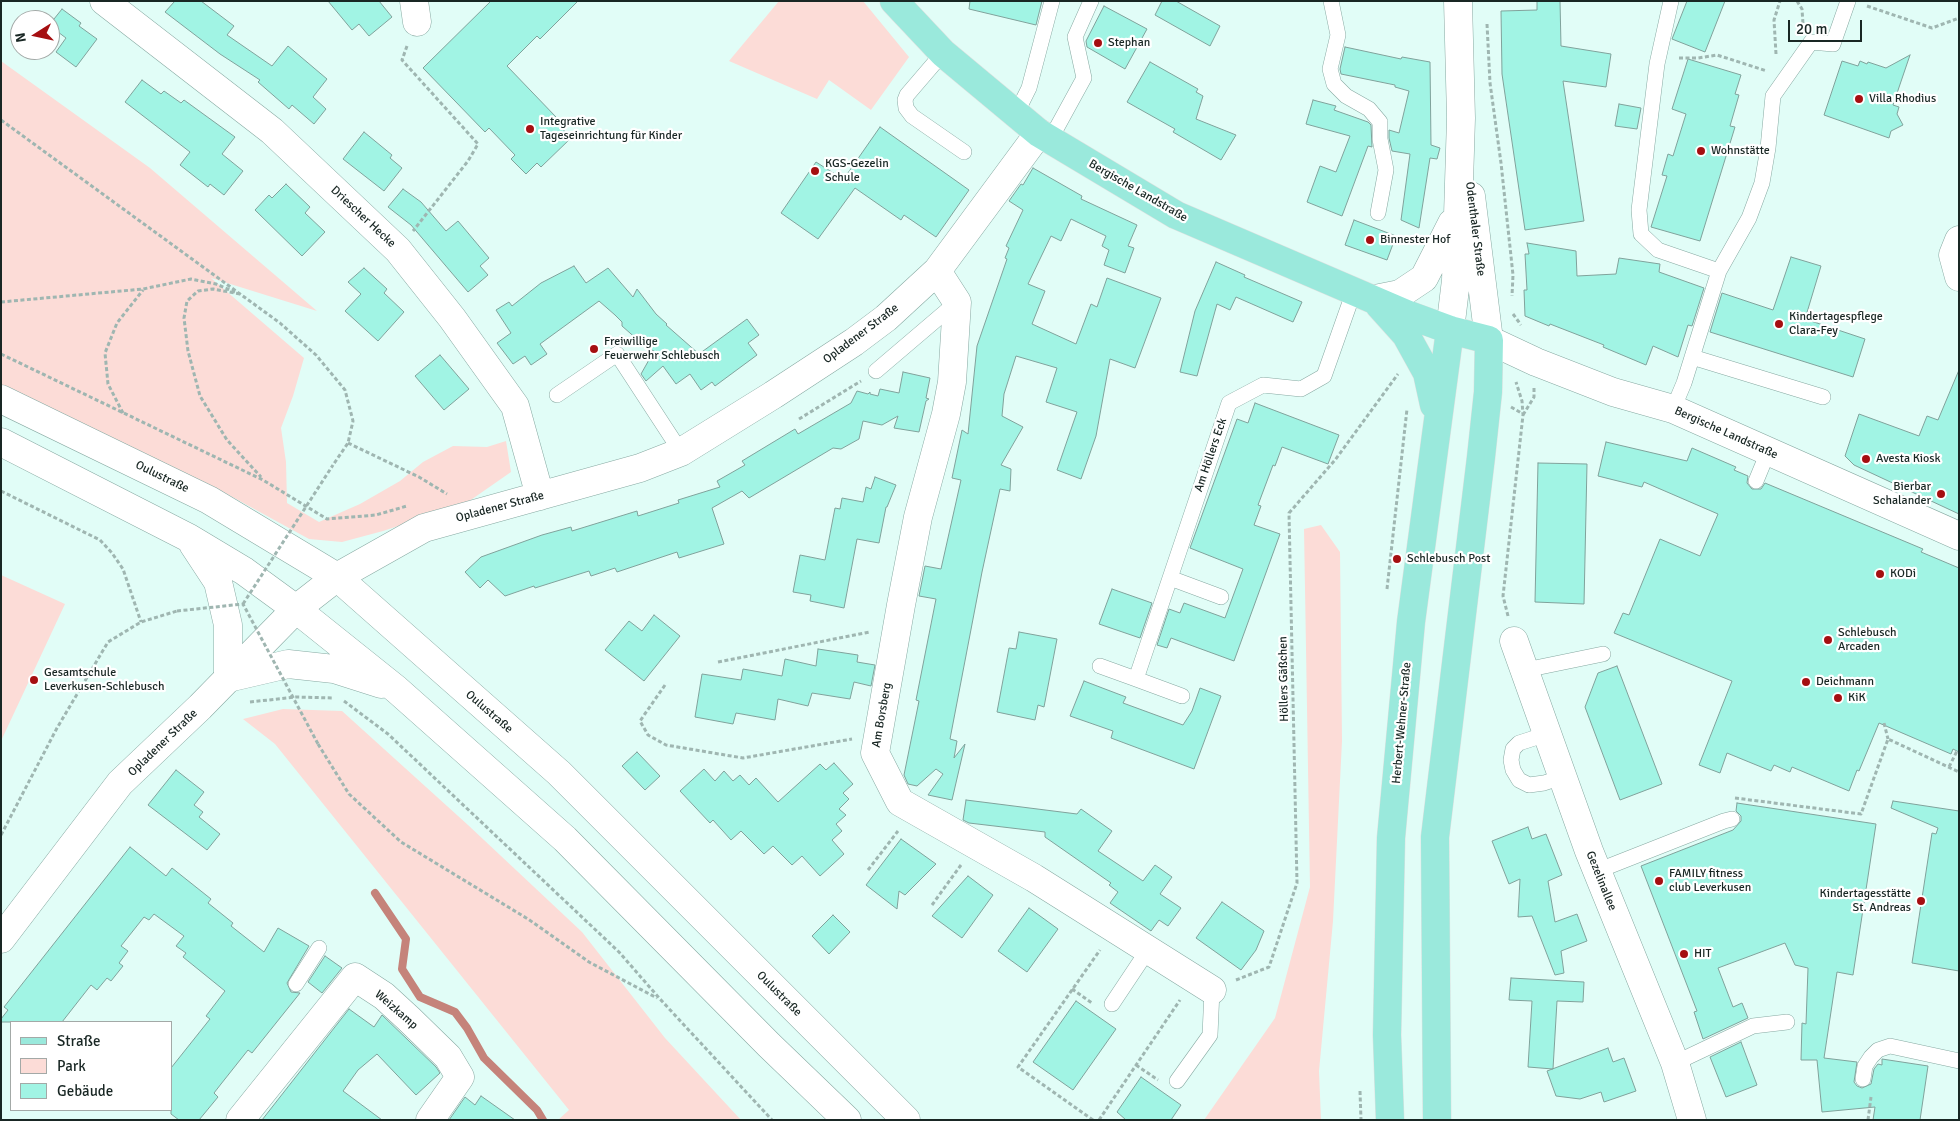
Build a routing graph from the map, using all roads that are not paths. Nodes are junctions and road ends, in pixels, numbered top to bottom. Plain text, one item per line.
1 (104, 1) edge
2 (894, 1) edge
3 (1052, 1) edge
4 (1091, 1) edge
5 (1331, 1) edge
6 (1458, 1) edge
7 (1671, 1) edge
8 (1855, 3) edge
9 (943, 53) junction
10 (1016, 114) junction
11 (1461, 118) junction
12 (1045, 137) junction
13 (964, 152) dead end
14 (1457, 212) junction
15 (1378, 213) dead end
16 (1959, 240) edge
17 (937, 271) junction
18 (1719, 271) junction
19 (1959, 277) edge
20 (1364, 295) junction
21 (957, 302) junction
22 (1450, 330) junction
23 (1489, 340) junction
24 (1692, 357) junction
25 (876, 371) road end
26 (557, 395) dead end
27 (1823, 397) dead end
28 (1, 399) edge
29 (1673, 409) junction
30 (1437, 419) junction
31 (1, 442) edge
32 (681, 452) junction
33 (1768, 452) junction
34 (1756, 481) dead end
35 (540, 496) junction
36 (1959, 536) edge
37 (189, 538) junction
38 (337, 577) junction
39 (1170, 578) junction
40 (1221, 597) dead end
41 (296, 609) junction
42 (1514, 641) road end
43 (1603, 654) dead end
44 (1100, 666) dead end
45 (1526, 672) junction
46 (228, 678) junction
47 (1136, 679) junction
48 (396, 689) junction
49 (1182, 696) dead end
50 (1547, 734) junction
51 (1562, 778) junction
52 (1732, 819) dead end
53 (1597, 871) junction
54 (1, 939) edge
55 (319, 948) dead end
56 (1148, 950) junction
57 (296, 984) dead end
58 (1203, 984) joint
59 (1112, 1004) dead end
60 (1787, 1022) dead end
61 (1959, 1061) edge
62 (1675, 1063) junction
63 (1863, 1079) dead end
64 (1177, 1081) dead end
65 (240, 1120) edge
66 (430, 1120) edge
67 (847, 1120) edge
68 (906, 1120) edge
69 (1390, 1120) edge
70 (1437, 1120) edge
71 (1692, 1120) edge

1 - 35 street, Driescher Hecke
2 - 9 main road, Bergische Landstraße
3 - 10 lane
4 - 12 lane
5 - 15 lane
6 - 11 street, Odenthaler Straße
7 - 18 lane
8 - 18 lane
9 - 10 main road, Bergische Landstraße
9 - 13 lane
10 - 12 main road, Bergische Landstraße
11 - 14 street, Odenthaler Straße
11 - 23 street, Odenthaler Straße
12 - 17 street, Opladener Straße
12 - 20 main road, Bergische Landstraße
14 - 20 street
14 - 22 street, Odenthaler Straße
16 - 19 street
17 - 21 street
17 - 32 street, Opladener Straße
18 - 24 lane
20 - 22 main road, Bergische Landstraße
20 - 30 main road
20 - 39 lane, Am Höllers Eck
21 - 25 lane
21 - 56 street, Am Borsberg
22 - 23 main road, Bergische Landstraße
22 - 30 main road, Herbert-Wehner-Straße
23 - 29 street, Bergische Landstraße
23 - 70 main road
24 - 27 lane
24 - 29 lane
26 - 32 lane
28 - 38 street, Oulustraße
29 - 33 street, Bergische Landstraße
30 - 69 main road, Herbert-Wehner-Straße
31 - 37 street
32 - 35 street, Opladener Straße
33 - 34 lane
33 - 36 street, Bergische Landstraße
35 - 38 street, Opladener Straße
37 - 41 street
37 - 46 street
38 - 41 street, Opladener Straße
38 - 68 street, Oulustraße
39 - 40 lane
39 - 47 lane, Am Höllers Eck
41 - 46 street, Opladener Straße
41 - 48 street
42 - 45 street, Gezelinallee
43 - 45 lane
44 - 47 lane
45 - 50 street, Gezelinallee
46 - 48 street
46 - 54 street, Opladener Straße
47 - 49 lane
48 - 67 street
50 - 51 street, Gezelinallee
50 - 51 lane
51 - 53 street, Gezelinallee
52 - 53 lane
53 - 62 street, Gezelinallee
55 - 57 lane
56 - 58 street, Am Borsberg
56 - 59 lane
58 - 64 lane
60 - 62 lane
61 - 63 lane
62 - 71 street, Gezelinallee
65 - 66 street, Weizkamp

